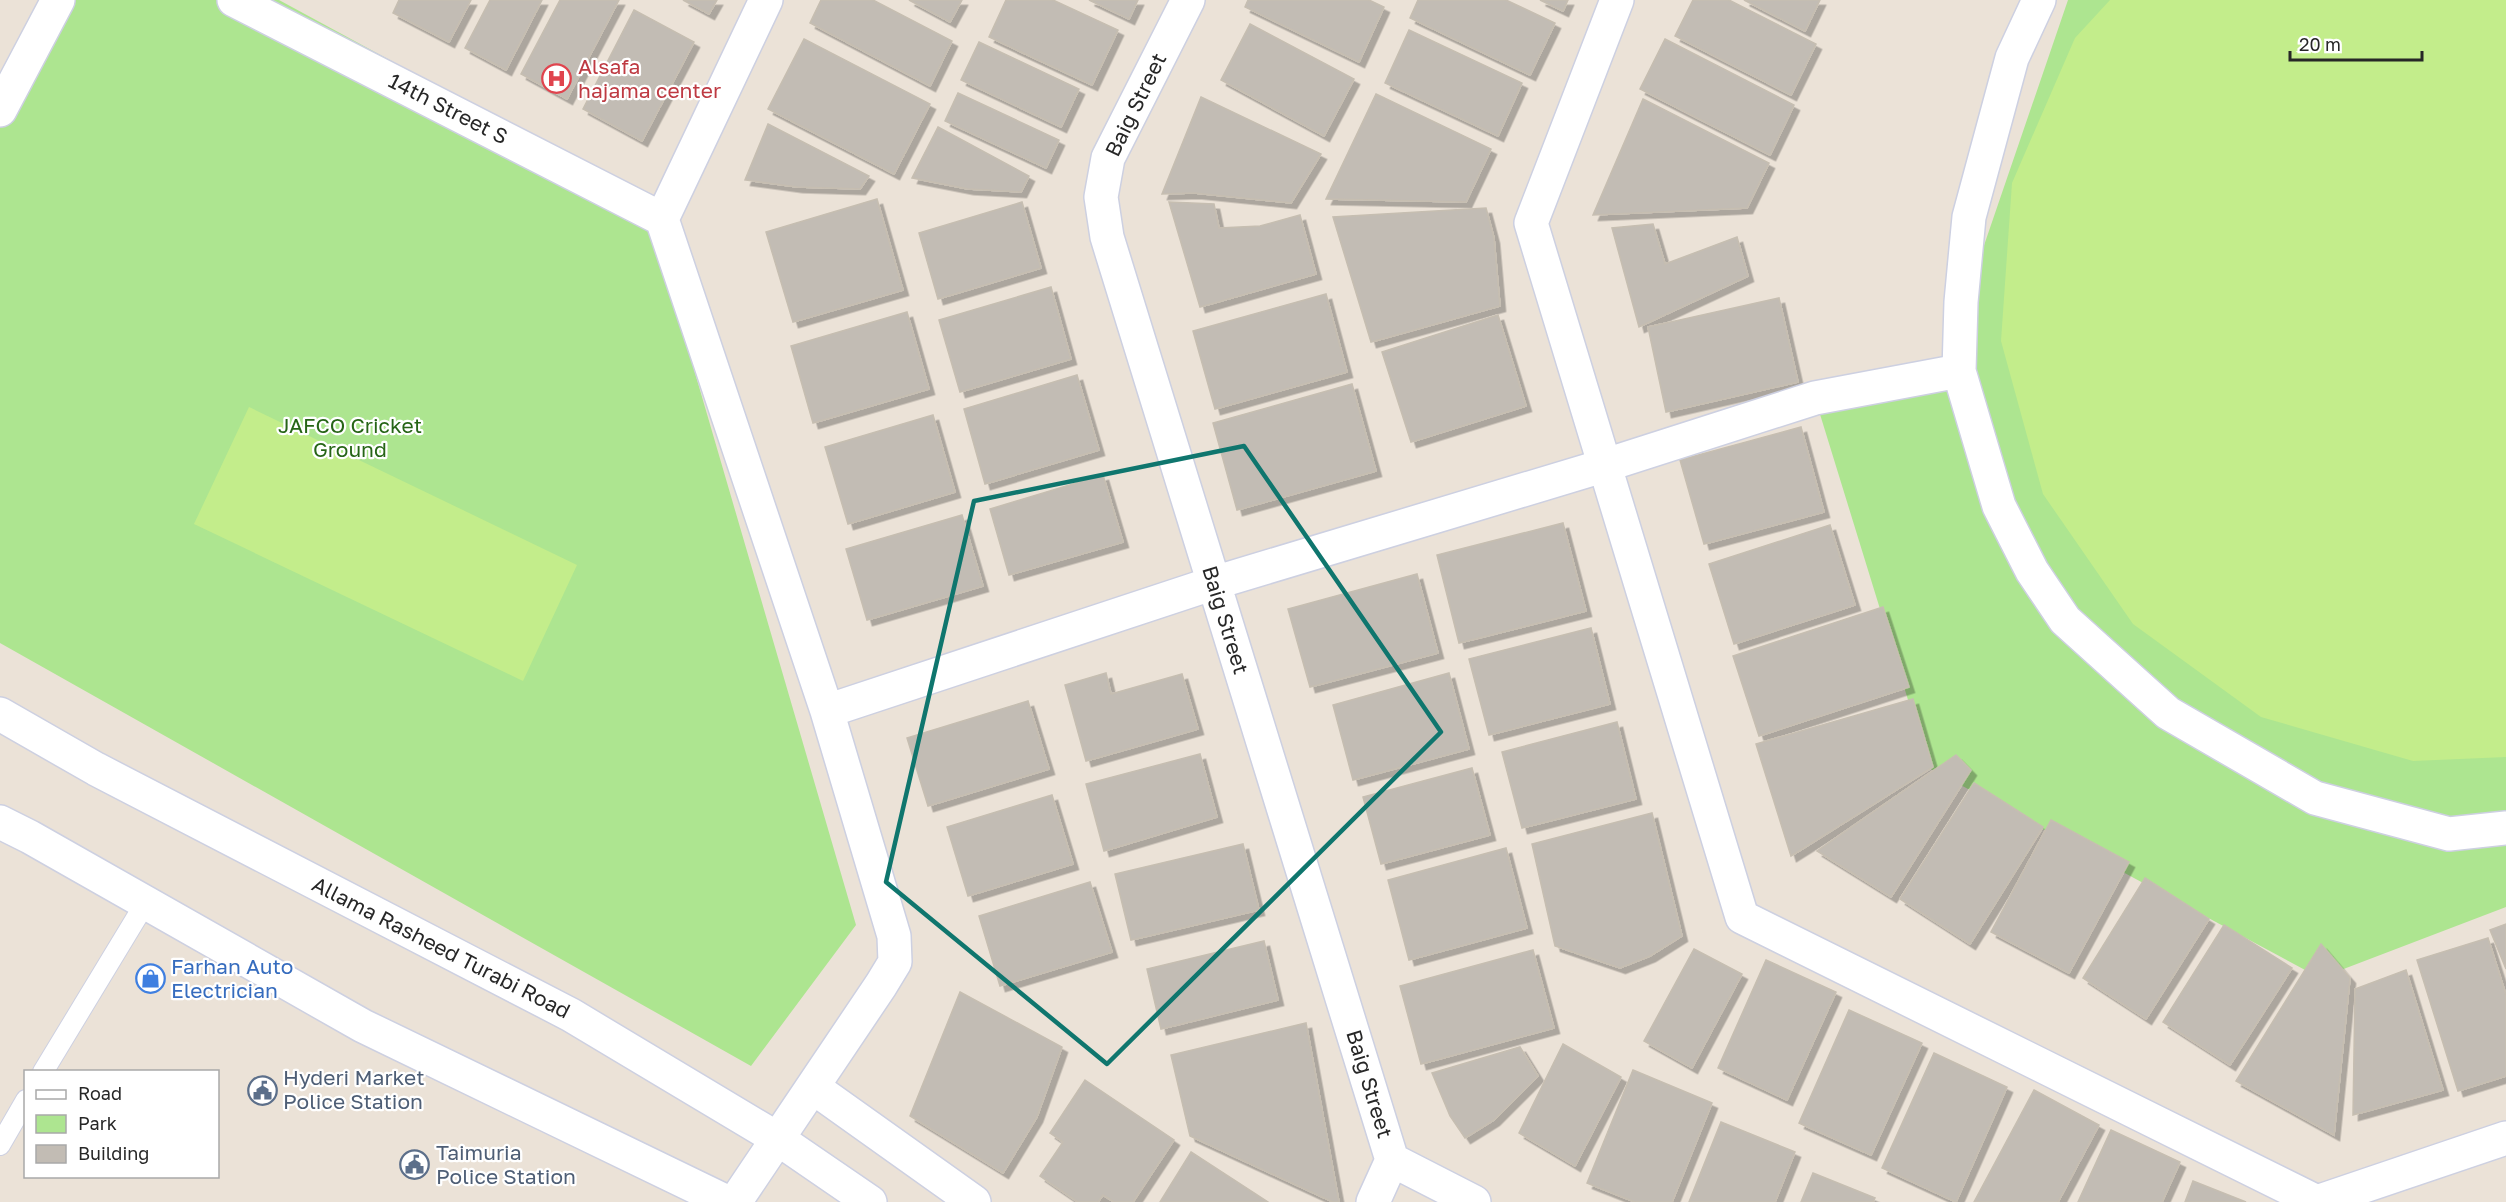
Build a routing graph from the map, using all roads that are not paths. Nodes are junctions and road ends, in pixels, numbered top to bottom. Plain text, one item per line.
1 (58, 0) edge
2 (234, 0) edge
3 (765, 0) edge
4 (1188, 0) edge
5 (1617, 0) edge
6 (2039, 0) edge
7 (0, 110) edge
8 (662, 219) junction
9 (1959, 371) junction
10 (1606, 465) junction
11 (1214, 583) junction
12 (827, 711) junction
13 (0, 714) edge
14 (0, 822) edge
15 (2506, 828) edge
16 (146, 902) junction
17 (44, 1070) edge
18 (814, 1088) junction
19 (24, 1103) edge
20 (778, 1138) junction
21 (2506, 1138) edge
22 (0, 1145) edge
23 (1392, 1160) junction
24 (727, 1202) edge
25 (735, 1202) edge
26 (870, 1202) edge
27 (974, 1202) edge
28 (1373, 1202) edge
29 (1474, 1202) edge

1 - 7 street
2 - 8 street, 14th Street S
3 - 8 street
4 - 11 street, Baig Street
5 - 10 street
6 - 9 street
8 - 12 street
9 - 10 street
9 - 15 street
10 - 11 street
10 - 21 street
11 - 12 street
11 - 23 street, Baig Street
12 - 18 street
13 - 20 street, Allama Rasheed Turabi Road
14 - 16 street
16 - 17 lane
16 - 24 street
18 - 20 street
18 - 27 street
19 - 22 lane
20 - 25 street
20 - 26 street, Allama Rasheed Turabi Road
23 - 28 street
23 - 29 street, Baig Street

